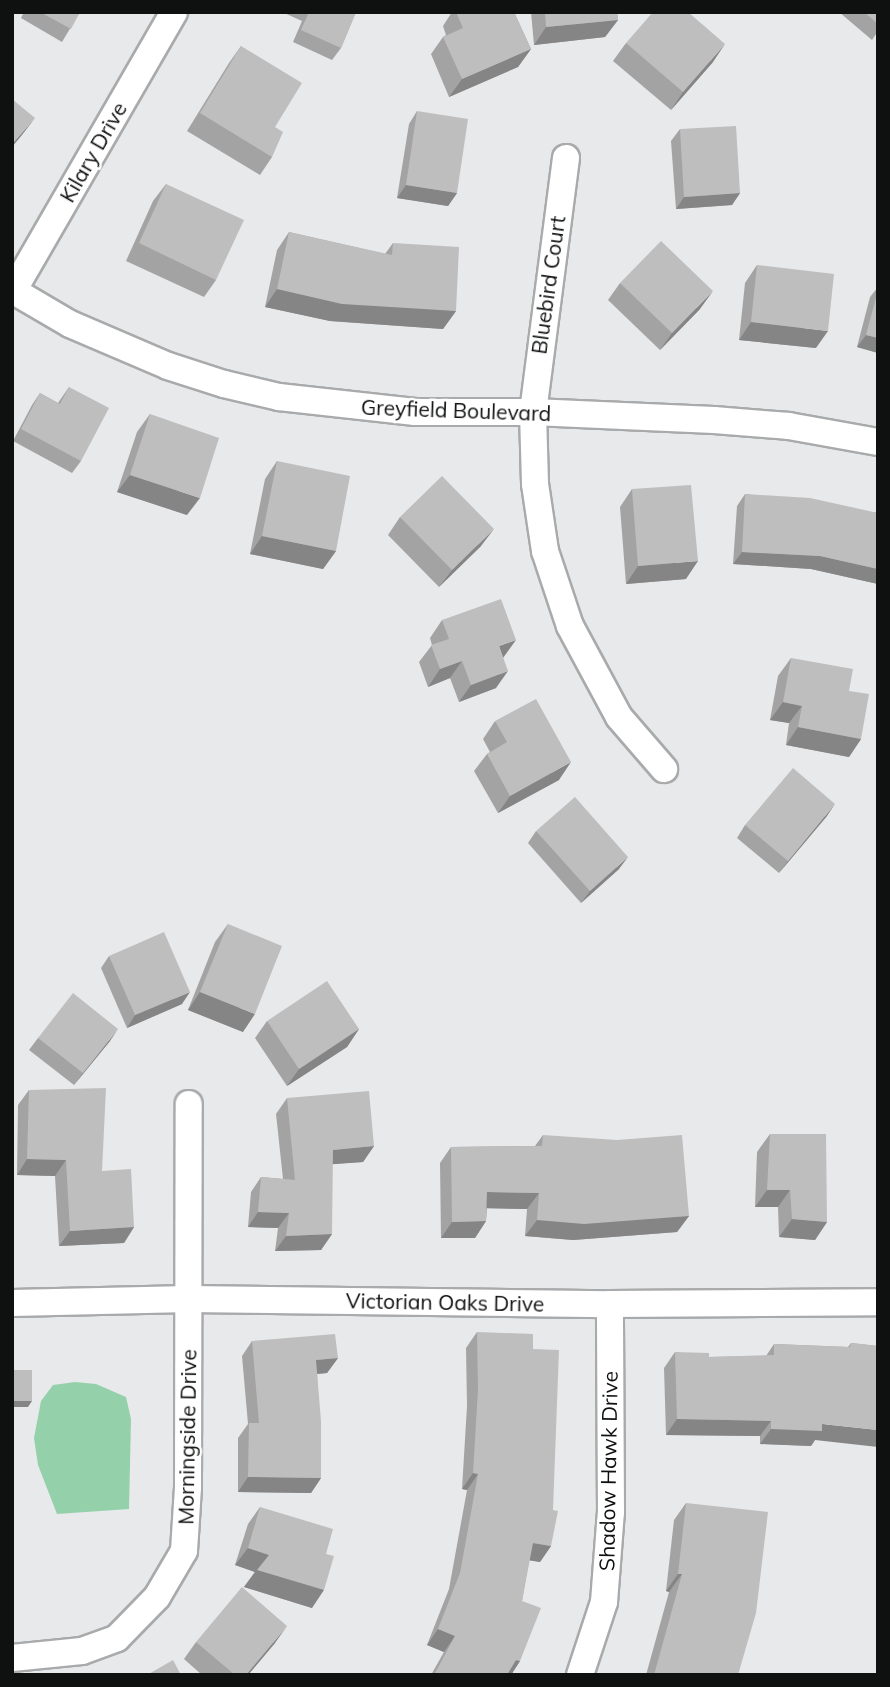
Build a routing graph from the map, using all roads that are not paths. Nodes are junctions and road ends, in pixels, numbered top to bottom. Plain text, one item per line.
1 (174, 12) edge
2 (566, 158) dead end
3 (13, 291) edge
4 (533, 412) junction
5 (878, 442) edge
6 (664, 769) dead end
7 (189, 1104) dead end
8 (189, 1299) junction
9 (878, 1302) edge
10 (12, 1303) edge
11 (610, 1304) junction
12 (12, 1658) edge
13 (580, 1675) edge

1 - 3 street, Kilary Drive
2 - 4 street, Bluebird Court
3 - 4 street, Greyfield Boulevard
4 - 5 street, Greyfield Boulevard
4 - 6 street, Bluebird Court
7 - 8 street, Morningside Drive
8 - 10 street, Victorian Oaks Drive
8 - 11 street, Victorian Oaks Drive
8 - 12 street, Morningside Drive
9 - 11 street, Victorian Oaks Drive
11 - 13 street, Shadow Hawk Drive

